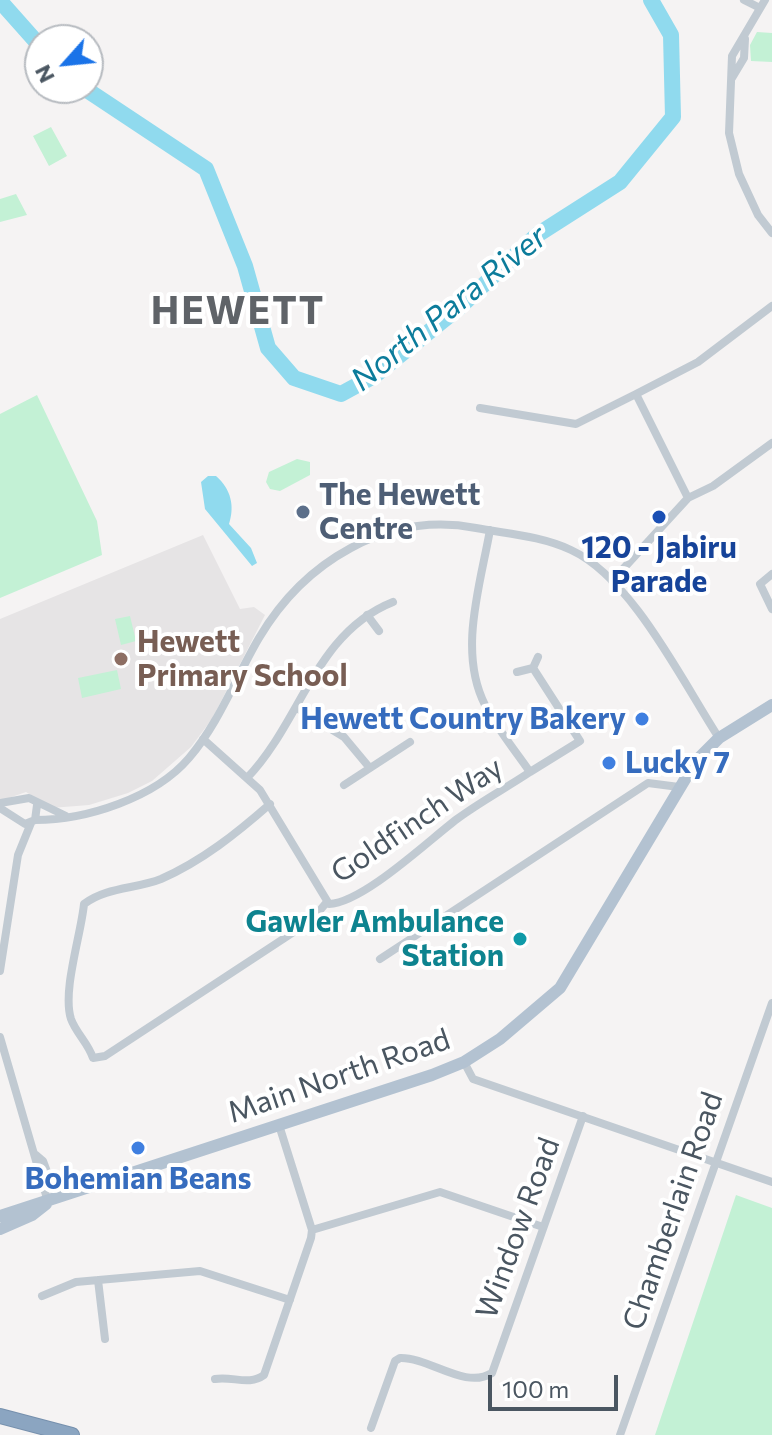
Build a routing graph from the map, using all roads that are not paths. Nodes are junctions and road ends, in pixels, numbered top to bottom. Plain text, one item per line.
1 (744, 0) edge
2 (763, 4) edge
3 (772, 233) edge
4 (772, 306) edge
5 (636, 394) junction
6 (480, 408) dead end
7 (772, 443) edge
8 (688, 498) junction
9 (490, 530) junction
10 (772, 574) edge
11 (612, 581) junction
12 (393, 602) dead end
13 (772, 609) edge
14 (367, 615) junction
15 (379, 631) dead end
16 (538, 657) dead end
17 (533, 668) junction
18 (517, 672) dead end
19 (772, 705) edge
20 (297, 708) junction
21 (719, 738) junction
22 (203, 739) junction
23 (410, 742) dead end
24 (369, 767) junction
25 (530, 772) junction
26 (247, 778) junction
27 (344, 785) dead end
28 (679, 787) junction
29 (19, 799) junction
30 (270, 804) junction
31 (37, 805) junction
32 (0, 806) edge
33 (66, 816) junction
34 (14, 819) junction
35 (33, 822) junction
36 (18, 855) junction
37 (326, 903) junction
38 (380, 959) dead end
39 (0, 971) edge
40 (772, 1003) edge
41 (762, 1034) junction
42 (0, 1037) edge
43 (772, 1037) edge
44 (464, 1062) junction
45 (583, 1116) junction
46 (279, 1125) junction
47 (714, 1162) junction
48 (772, 1182) edge
49 (52, 1201) junction
50 (0, 1216) edge
51 (543, 1227) junction
52 (0, 1229) edge
53 (312, 1230) junction
54 (98, 1280) junction
55 (42, 1296) dead end
56 (290, 1300) junction
57 (105, 1339) dead end
58 (215, 1379) dead end
59 (0, 1416) edge
60 (371, 1428) dead end
61 (72, 1435) edge
62 (620, 1435) edge

1 - 2 street
2 - 3 street
4 - 5 street
5 - 6 street
5 - 8 street
7 - 8 street
8 - 11 street
9 - 11 street
9 - 22 street
9 - 25 street, Goldfinch Way
10 - 13 street
11 - 21 street
12 - 14 street
14 - 15 street
14 - 20 street
16 - 17 street
17 - 18 street
17 - 25 street
19 - 21 main road, Main North Road
20 - 24 street
20 - 26 street
21 - 28 main road, Main North Road
22 - 26 street, Goldfinch Way
22 - 33 street
23 - 24 street
24 - 27 street
25 - 37 street, Goldfinch Way
26 - 30 street, Goldfinch Way
28 - 38 street
28 - 44 main road, Main North Road
29 - 31 street
29 - 32 street
29 - 34 street
30 - 37 street, Goldfinch Way
30 - 37 street
31 - 33 street
31 - 35 street
32 - 34 street
33 - 35 street
34 - 35 street
34 - 36 street
35 - 36 street
36 - 39 street
40 - 41 street, Chamberlain Road
41 - 43 street
41 - 47 street, Chamberlain Road
42 - 49 street
44 - 45 street
44 - 46 main road, Main North Road
45 - 47 street
45 - 51 street, Window Road
46 - 49 main road, Main North Road
46 - 53 street
47 - 48 street
47 - 62 street, Chamberlain Road
49 - 50 main road, Main North Road
49 - 52 main road, Main North Road
51 - 53 street
51 - 60 street, Window Road
53 - 56 street
54 - 55 street
54 - 56 street
54 - 57 street
56 - 58 street
59 - 61 highway

